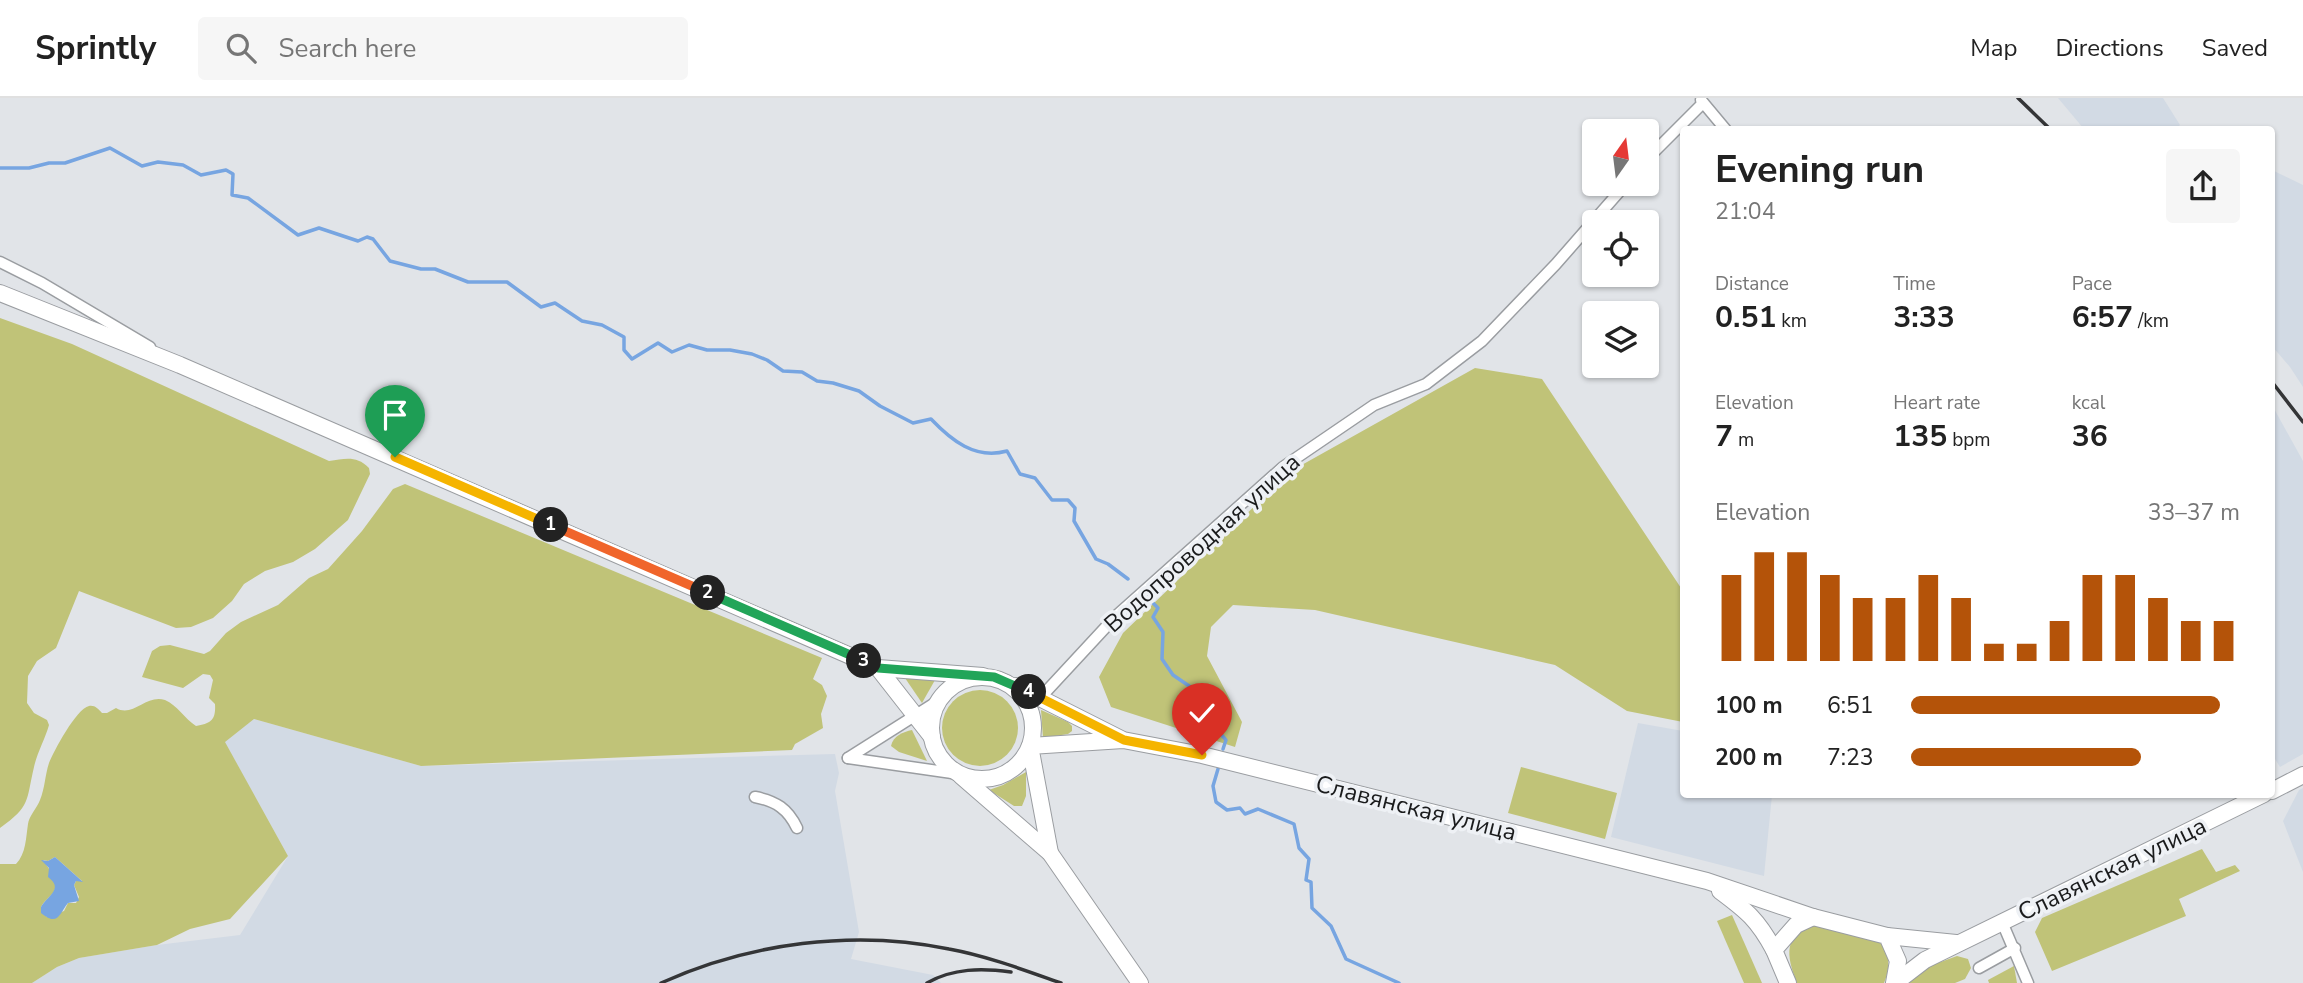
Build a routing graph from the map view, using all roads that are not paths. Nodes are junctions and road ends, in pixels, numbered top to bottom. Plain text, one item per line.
1 (1701, 100) edge
2 (1723, 126) edge
3 (1659, 146) edge
4 (1616, 196) edge
5 (0, 261) edge
6 (0, 293) edge
7 (180, 365) junction
8 (878, 668) junction
9 (983, 676) junction
10 (1005, 681) junction
11 (1041, 698) junction
12 (938, 701) junction
13 (917, 716) junction
14 (932, 737) junction
15 (1124, 740) junction
16 (1030, 746) junction
17 (959, 774) junction
18 (2303, 775) edge
19 (2275, 789) edge
20 (755, 797) dead end
21 (2253, 798) edge
22 (797, 828) dead end
23 (1051, 853) junction
24 (1707, 881) junction
25 (1813, 917) junction
26 (2002, 922) junction
27 (1887, 936) junction
28 (1959, 943) junction
29 (2015, 948) junction
30 (1774, 950) junction
31 (1979, 968) dead end
32 (1140, 983) edge
33 (1788, 983) edge
34 (1895, 983) edge
35 (2028, 983) edge

1 - 2 street
1 - 3 street
4 - 11 street, Водопроводная улица
5 - 7 street
6 - 7 main road
7 - 8 main road
8 - 9 main road
8 - 13 main road
9 - 10 main road
9 - 12 main road
10 - 11 main road, Славянская улица
10 - 16 main road
11 - 15 main road, Славянская улица
12 - 13 street
12 - 14 main road
13 - 14 main road
13 - 17 street
14 - 17 main road
15 - 16 main road, Славянская улица
15 - 24 main road, Славянская улица
16 - 17 main road
16 - 23 main road
17 - 23 main road
18 - 19 main road
20 - 22 street
21 - 26 main road, Славянская улица
23 - 32 main road
24 - 25 main road, Славянская улица
24 - 30 main road
25 - 27 main road, Славянская улица
25 - 30 main road
26 - 28 main road, Славянская улица
26 - 29 street
27 - 28 main road, Славянская улица
27 - 34 main road
28 - 34 main road, Славянская улица
29 - 31 street
29 - 35 street
30 - 33 main road

